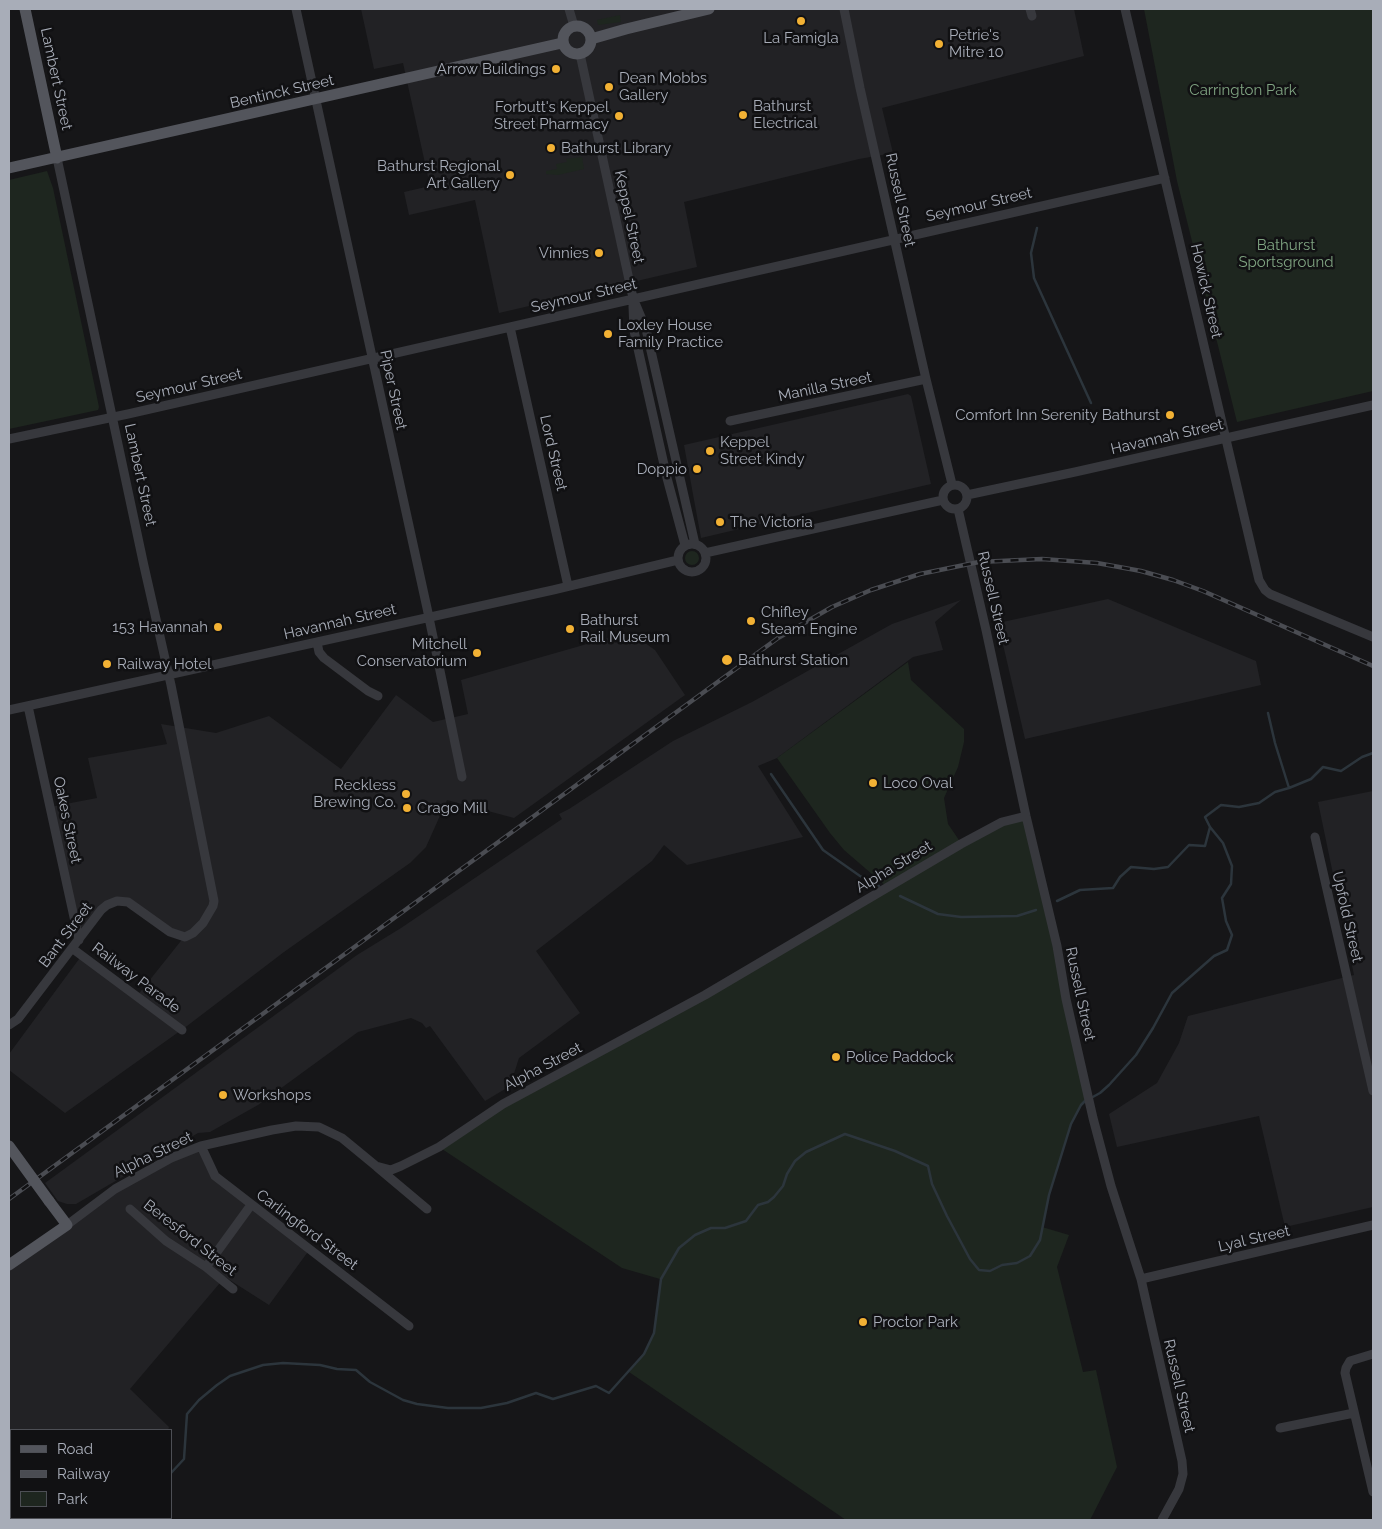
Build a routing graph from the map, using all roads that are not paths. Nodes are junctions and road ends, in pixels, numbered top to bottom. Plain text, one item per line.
1 (25, 9) edge
2 (296, 9) edge
3 (570, 9) edge
4 (709, 9) edge
5 (844, 9) edge
6 (1125, 9) edge
7 (574, 26) junction
8 (591, 39) junction
9 (562, 43) junction
10 (580, 54) junction
11 (316, 100) junction
12 (57, 158) junction
13 (9, 168) edge
14 (1165, 178) junction
15 (894, 239) junction
16 (633, 298) junction
17 (510, 327) junction
18 (372, 358) junction
19 (656, 376) junction
20 (645, 378) junction
21 (926, 378) junction
22 (1373, 404) edge
23 (113, 418) junction
24 (730, 421) dead end
25 (1226, 438) junction
26 (9, 439) edge
27 (679, 476) junction
28 (667, 478) junction
29 (952, 484) junction
30 (967, 494) junction
31 (943, 500) junction
32 (958, 509) junction
33 (695, 544) junction
34 (685, 546) junction
35 (706, 553) junction
36 (678, 560) junction
37 (568, 586) junction
38 (429, 617) junction
39 (1373, 637) edge
40 (317, 642) junction
41 (169, 675) junction
42 (378, 696) dead end
43 (28, 706) junction
44 (9, 710) edge
45 (462, 777) dead end
46 (1026, 816) junction
47 (1315, 837) dead end
48 (184, 937) joint
49 (80, 940) junction
50 (73, 949) junction
51 (9, 1025) edge
52 (182, 1030) dead end
53 (1373, 1091) edge
54 (9, 1146) edge
55 (201, 1146) junction
56 (376, 1166) junction
57 (251, 1206) junction
58 (130, 1209) dead end
59 (427, 1209) dead end
60 (67, 1225) junction
61 (1373, 1225) edge
62 (9, 1265) edge
63 (206, 1267) junction
64 (1141, 1279) junction
65 (233, 1289) dead end
66 (409, 1326) dead end
67 (1373, 1354) edge
68 (1354, 1413) junction
69 (1280, 1428) dead end
70 (1373, 1492) edge
71 (1162, 1520) edge

1 - 12 main road, Lambert Street
2 - 11 street, Piper Street
3 - 7 street
4 - 8 main road
5 - 15 street, Russell Street
6 - 14 street, Howick Street
7 - 8 main road
7 - 9 main road
8 - 10 main road
9 - 10 main road
9 - 11 main road, Bentinck Street
10 - 16 street, Keppel Street
11 - 12 main road, Bentinck Street
11 - 18 street, Piper Street
12 - 13 main road, Bentinck Street
12 - 23 street, Lambert Street
14 - 15 street, Seymour Street
14 - 25 street, Howick Street
15 - 16 street, Seymour Street
15 - 21 street, Russell Street
16 - 17 street, Seymour Street
16 - 19 street, Keppel Street
16 - 20 street, Keppel Street
17 - 18 street, Seymour Street
17 - 37 street, Lord Street
18 - 23 street, Seymour Street
18 - 38 street, Piper Street
19 - 20 street
19 - 27 street, Keppel Street
20 - 28 street, Keppel Street
21 - 24 street, Manilla Street
21 - 29 street, Russell Street
22 - 25 street, Havannah Street
23 - 26 street, Seymour Street
23 - 41 street, Lambert Street
25 - 30 street, Havannah Street
25 - 39 street, Howick Street
27 - 28 street
27 - 33 street, Keppel Street
28 - 34 street, Keppel Street
29 - 30 street
29 - 31 street
30 - 32 street
31 - 32 street
31 - 35 street
32 - 46 street, Russell Street
33 - 34 street
33 - 35 street
34 - 36 street
35 - 36 street
36 - 37 street, Havannah Street
37 - 38 street, Havannah Street
38 - 40 street, Havannah Street
38 - 45 street, Piper Street
40 - 41 street, Havannah Street
40 - 42 street
41 - 43 street, Havannah Street
41 - 48 street, Lambert Street
43 - 44 street, Havannah Street
43 - 49 street, Oakes Street
46 - 56 street, Alpha Street
46 - 64 street, Russell Street
47 - 53 street, Upfold Street
48 - 49 street, Bant Street
49 - 50 street, Bant Street
50 - 51 street, Bant Street
50 - 52 street, Railway Parade
54 - 60 main road, bridge
55 - 56 street, Alpha Street
55 - 57 street, Carlingford Street
55 - 60 street, Alpha Street
56 - 59 street
57 - 63 street
57 - 66 street, Carlingford Street
58 - 63 street, Beresford Street
60 - 62 main road
61 - 64 street, Lyal Street
63 - 65 street, Beresford Street
64 - 71 street, Russell Street
67 - 68 street
68 - 69 street
68 - 70 street

